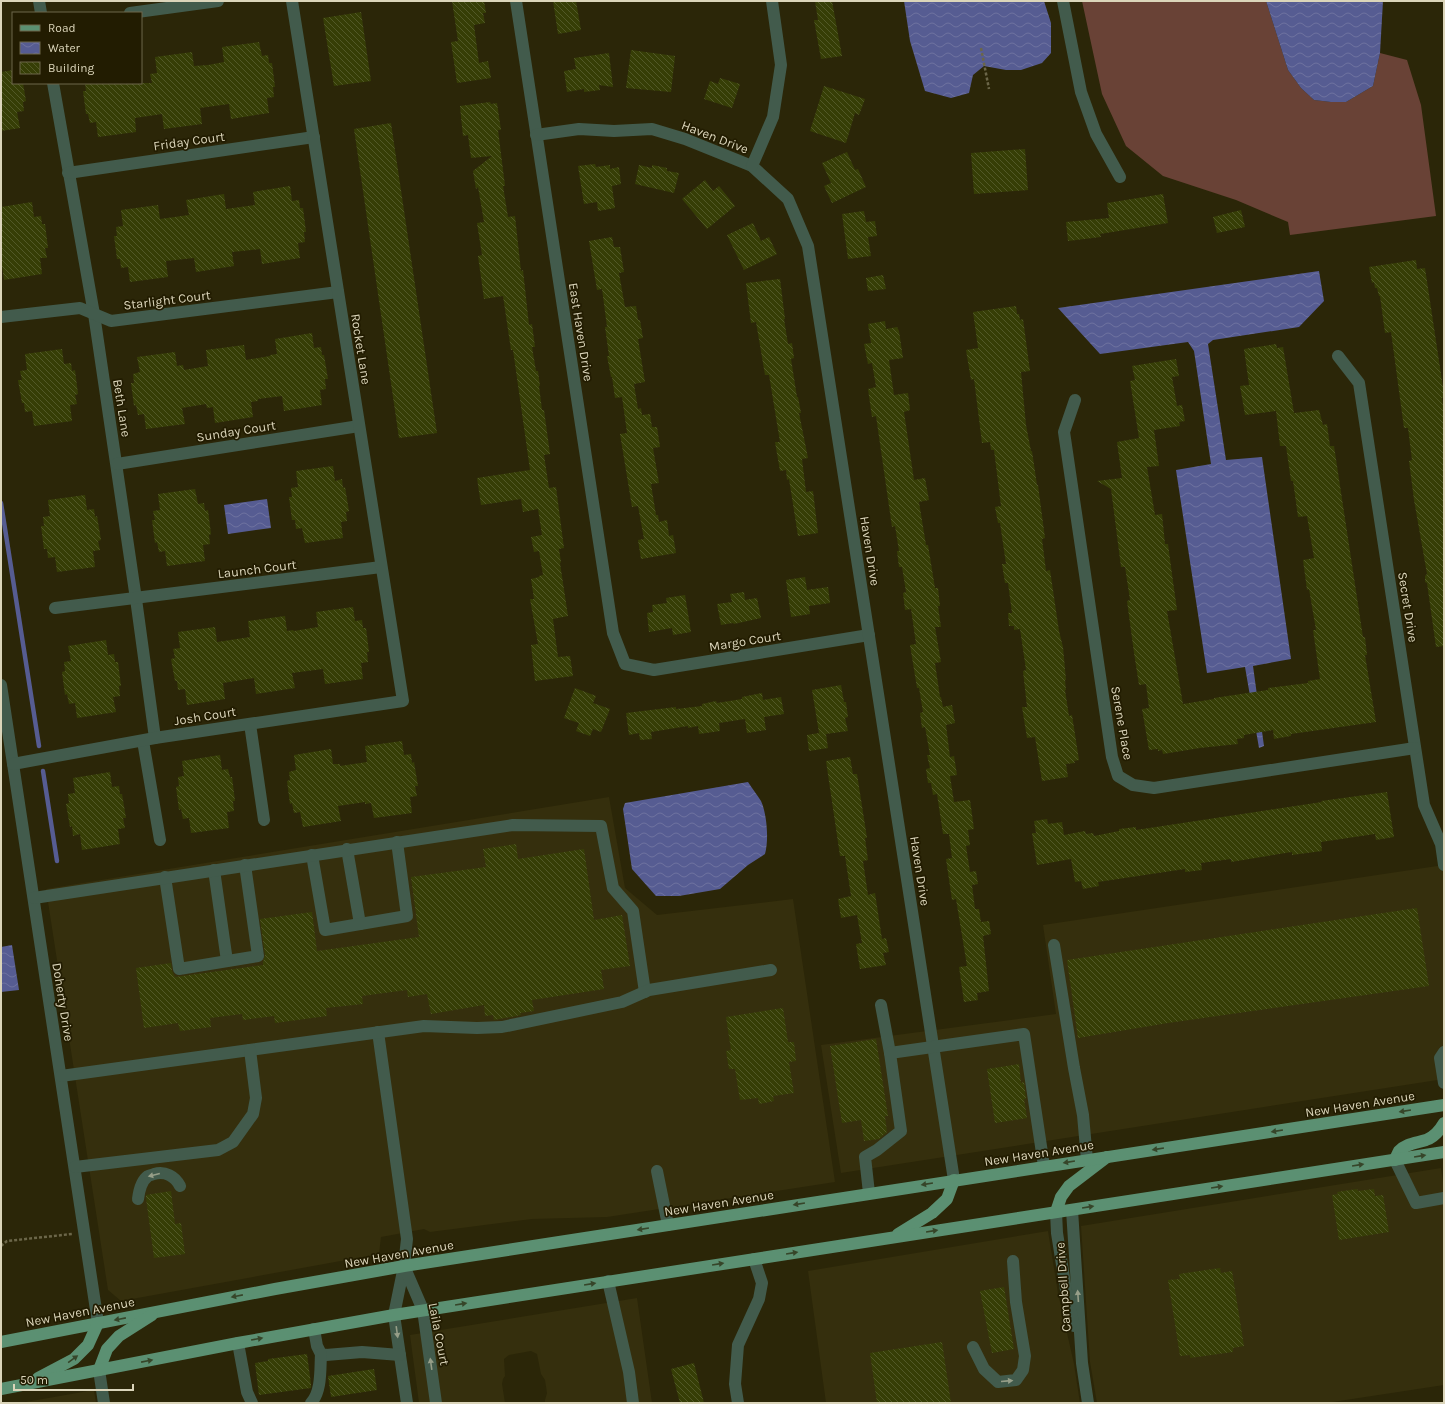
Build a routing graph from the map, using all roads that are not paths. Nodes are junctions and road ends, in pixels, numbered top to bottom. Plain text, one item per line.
1 (39, 1) edge
2 (218, 1) edge
3 (292, 1) edge
4 (516, 1) edge
5 (772, 1) edge
6 (1063, 1) edge
7 (41, 12) edge
8 (137, 12) edge
9 (53, 84) edge
10 (536, 135) junction
11 (314, 137) junction
12 (752, 166) junction
13 (68, 173) junction
14 (1120, 177) dead end
15 (338, 292) junction
16 (94, 314) junction
17 (1, 317) edge
18 (1338, 356) dead end
19 (1075, 400) dead end
20 (359, 426) junction
21 (117, 464) junction
22 (381, 567) junction
23 (136, 599) junction
24 (55, 608) dead end
25 (869, 635) junction
26 (625, 664) joint
27 (1, 685) edge
28 (403, 700) joint
29 (250, 724) junction
30 (149, 739) junction
31 (1415, 748) junction
32 (13, 764) junction
33 (264, 820) dead end
34 (160, 840) dead end
35 (397, 842) junction
36 (347, 849) junction
37 (312, 855) junction
38 (245, 865) junction
39 (1444, 865) edge
40 (214, 870) junction
41 (165, 877) junction
42 (34, 898) junction
43 (360, 924) junction
44 (1054, 945) dead end
45 (227, 961) junction
46 (771, 970) dead end
47 (645, 992) junction
48 (881, 1005) dead end
49 (378, 1032) junction
50 (933, 1048) junction
51 (250, 1050) junction
52 (1444, 1052) edge
53 (890, 1053) junction
54 (61, 1076) junction
55 (1444, 1083) edge
56 (1444, 1105) edge
57 (1444, 1122) edge
58 (1444, 1152) edge
59 (1108, 1156) junction
60 (1087, 1160) junction
61 (1395, 1160) junction
62 (1044, 1166) junction
63 (74, 1167) junction
64 (657, 1171) dead end
65 (954, 1180) junction
66 (180, 1186) dead end
67 (869, 1194) junction
68 (1444, 1198) edge
69 (138, 1199) dead end
70 (1072, 1210) junction
71 (1056, 1212) junction
72 (668, 1225) junction
73 (894, 1237) junction
74 (754, 1259) junction
75 (1013, 1261) dead end
76 (404, 1266) junction
77 (608, 1281) junction
78 (423, 1310) junction
79 (158, 1311) junction
80 (394, 1314) junction
81 (98, 1323) junction
82 (314, 1329) junction
83 (1, 1342) edge
84 (238, 1343) junction
85 (974, 1347) dead end
86 (321, 1354) junction
87 (400, 1355) junction
88 (1082, 1363) junction
89 (99, 1370) junction
90 (26, 1384) junction
91 (1, 1389) edge
92 (104, 1403) edge
93 (252, 1403) edge
94 (311, 1403) edge
95 (407, 1403) edge
96 (436, 1403) edge
97 (633, 1403) edge
98 (738, 1403) edge
99 (1088, 1403) edge

1 - 7 street
2 - 8 street
3 - 11 street, Rocket Lane
4 - 10 street, East Haven Drive
5 - 12 street
6 - 14 street
9 - 13 street, Beth Lane
10 - 12 street, Haven Drive
10 - 26 street, East Haven Drive
11 - 13 street, Friday Court
11 - 15 street, Rocket Lane
12 - 25 street, Haven Drive
13 - 16 street, Beth Lane
15 - 16 street, Starlight Court
15 - 20 street, Rocket Lane
16 - 17 street, Starlight Court
16 - 21 street, Beth Lane
18 - 31 street, Secret Drive
19 - 31 street, Serene Place
20 - 21 street, Sunday Court
20 - 22 street, Rocket Lane
21 - 23 street, Beth Lane
22 - 23 street, Launch Court
22 - 28 street, Rocket Lane
23 - 24 street, Launch Court
23 - 30 street, Beth Lane
25 - 26 street, Margo Court
25 - 50 street, Haven Drive
27 - 32 street, Doherty Drive
28 - 29 street, Josh Court
29 - 30 street, Josh Court
29 - 33 street
30 - 32 street, Josh Court
30 - 34 street, Beth Lane
31 - 39 street, Secret Drive
32 - 42 street, Doherty Drive
35 - 36 street
35 - 43 street
35 - 47 street
36 - 37 street
36 - 43 street
37 - 38 street
37 - 43 street
38 - 40 street
38 - 45 street
40 - 41 street
40 - 45 street
41 - 42 street
41 - 45 street
42 - 54 street, Doherty Drive
44 - 60 street
46 - 47 street
47 - 49 street
48 - 53 street
49 - 51 street
49 - 76 street
50 - 53 street
50 - 62 street
50 - 65 street, Haven Drive
51 - 54 street
51 - 63 street
52 - 55 street
53 - 67 street
54 - 63 street, Doherty Drive
56 -> 59 main road, New Haven Avenue
57 - 61 main road
61 -> 58 main road
59 - 60 main road, New Haven Avenue
59 - 71 main road
60 -> 62 main road, New Haven Avenue
61 - 68 street
70 -> 61 main road
62 - 65 main road, New Haven Avenue
63 - 81 street, Doherty Drive
64 - 72 street
65 -> 67 main road, New Haven Avenue
65 - 73 main road
66 -> 69 street
67 -> 72 main road, New Haven Avenue
70 - 71 main road
88 -> 70 street, Campbell Drive
73 -> 71 main road
71 - 88 street, Campbell Drive
72 -> 76 main road, New Haven Avenue
74 -> 73 main road
77 -> 74 main road
74 - 98 street
85 -> 75 street
76 - 78 street, Laila Court
76 -> 79 main road, New Haven Avenue
76 - 80 street
78 -> 77 main road
77 - 97 street
78 - 80 main road
96 -> 78 street, Laila Court
79 -> 81 main road, New Haven Avenue
79 - 89 main road
80 - 82 main road
80 -> 87 street
81 - 83 main road, New Haven Avenue
90 -> 81 main road
84 -> 82 main road
82 - 86 street
89 -> 84 main road
84 - 93 street
86 - 87 street
86 - 94 street
87 - 95 street
88 - 99 street, Campbell Drive
89 - 90 main road
89 - 92 street
90 - 91 main road

